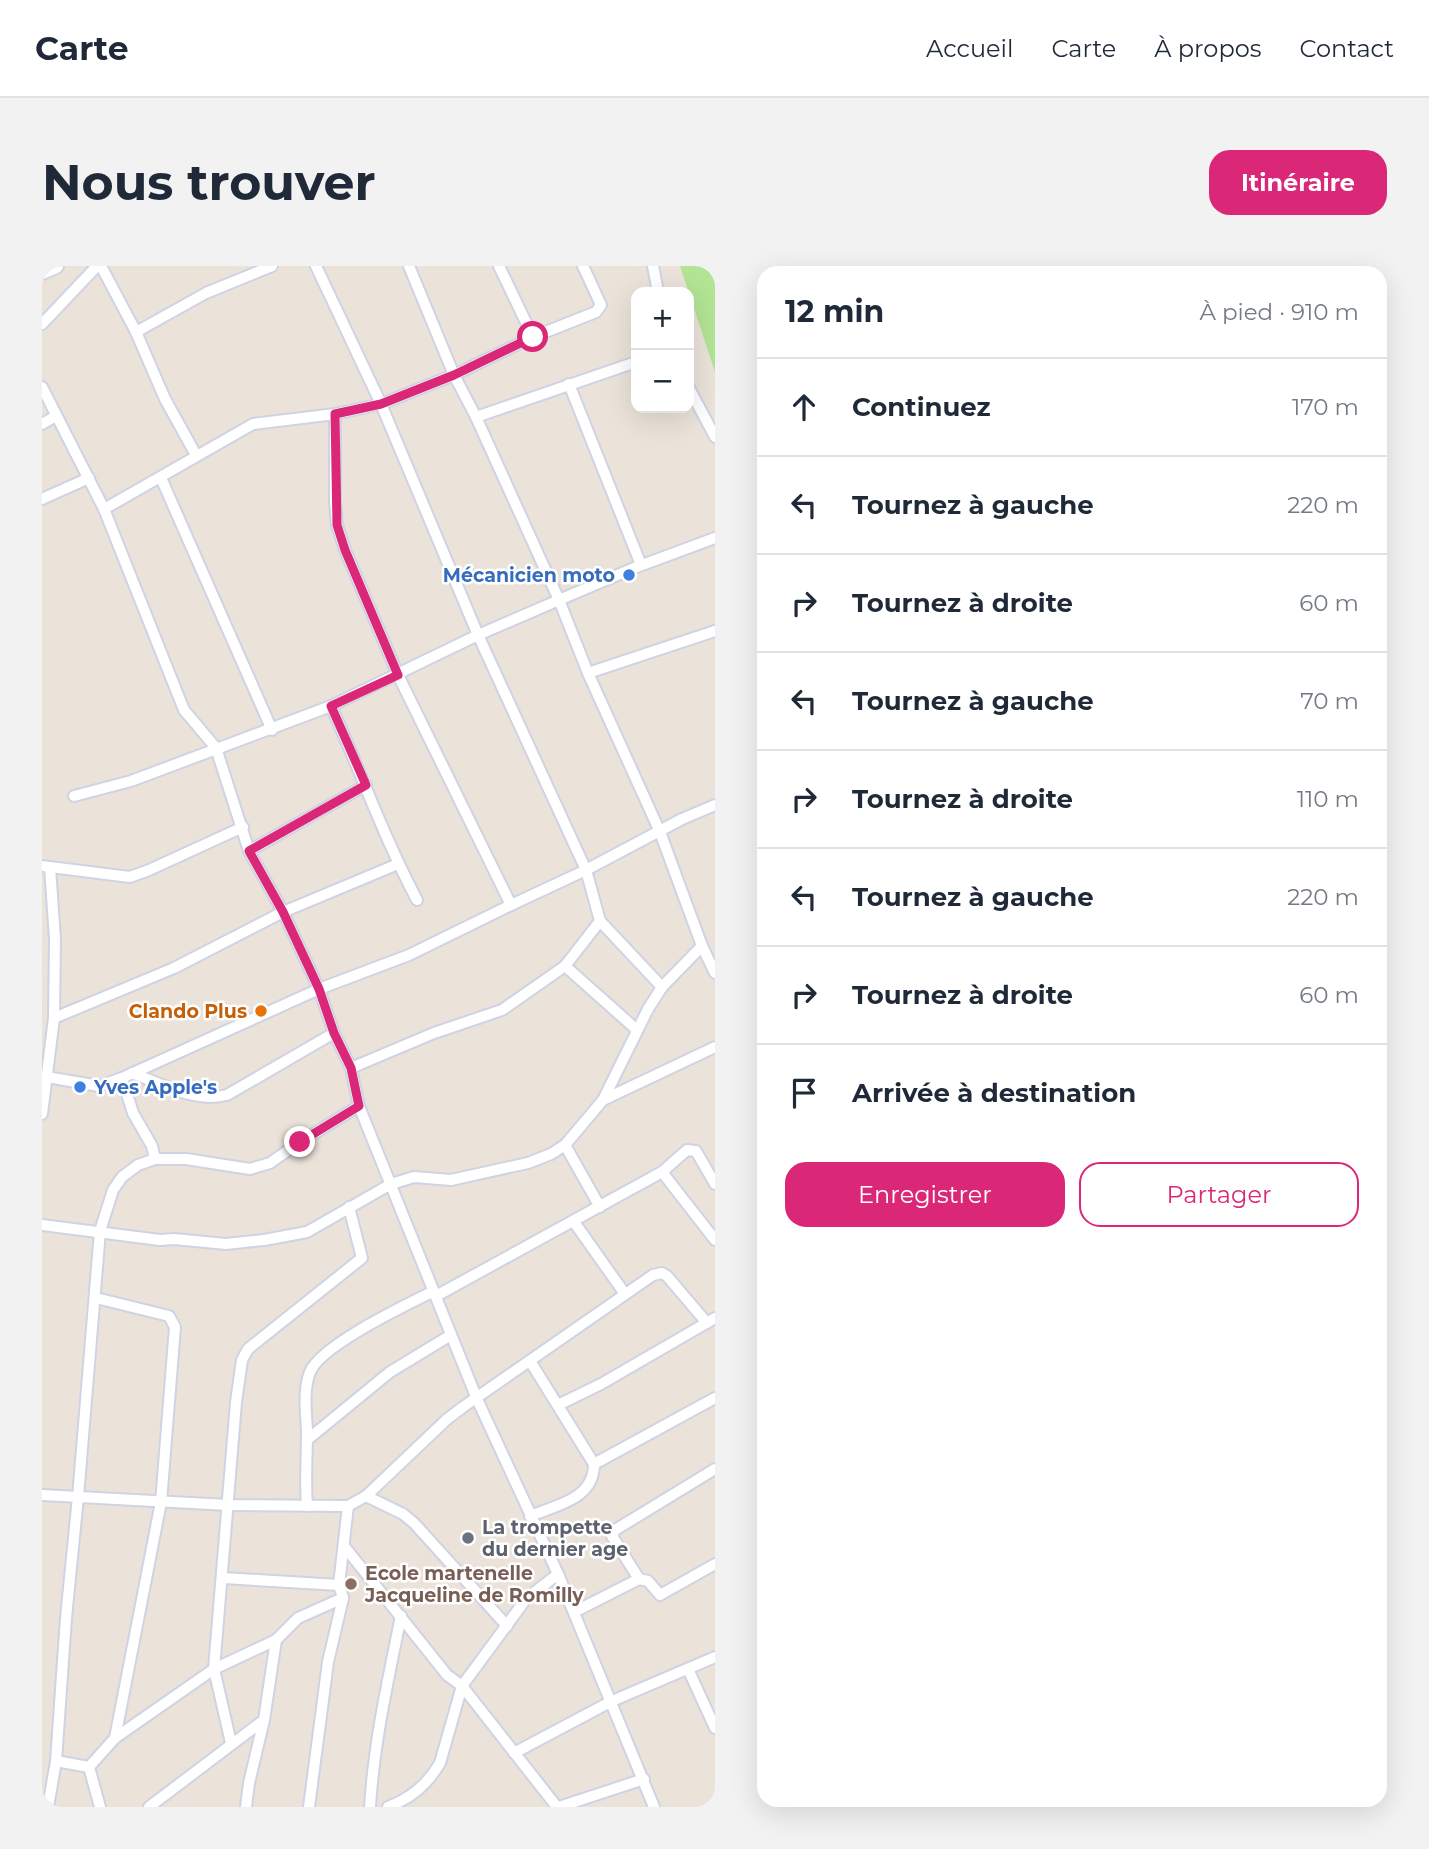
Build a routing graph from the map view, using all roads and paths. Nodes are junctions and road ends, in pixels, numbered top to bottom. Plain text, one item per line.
1 (56, 266) edge
2 (99, 266) edge
3 (272, 266) edge
4 (316, 266) edge
5 (409, 266) edge
6 (499, 266) edge
7 (583, 266) edge
8 (653, 266) edge
9 (42, 272) edge
10 (657, 287) edge
11 (42, 324) edge
12 (136, 332) junction
13 (533, 337) junction
14 (631, 364) edge
15 (454, 375) junction
16 (569, 384) junction
17 (42, 387) edge
18 (694, 397) edge
19 (381, 404) junction
20 (335, 414) junction
21 (56, 416) junction
22 (476, 417) junction
23 (42, 424) edge
24 (715, 437) edge
25 (196, 454) junction
26 (89, 478) junction
27 (162, 478) junction
28 (42, 499) edge
29 (104, 509) junction
30 (715, 538) edge
31 (641, 565) junction
32 (559, 600) junction
33 (715, 631) edge
34 (478, 635) junction
35 (588, 673) junction
36 (398, 675) junction
37 (331, 706) junction
38 (272, 730) junction
39 (216, 748) junction
40 (366, 785) junction
41 (74, 796) dead end
42 (715, 805) edge
43 (243, 827) junction
44 (660, 832) junction
45 (249, 851) junction
46 (398, 864) junction
47 (46, 867) edge
48 (586, 870) junction
49 (417, 900) dead end
50 (510, 905) junction
51 (283, 912) junction
52 (600, 921) junction
53 (702, 946) junction
54 (565, 966) junction
55 (715, 973) edge
56 (662, 987) junction
57 (319, 989) junction
58 (54, 1018) junction
59 (637, 1030) junction
60 (334, 1033) junction
61 (715, 1047) edge
62 (351, 1068) junction
63 (127, 1075) junction
64 (47, 1077) junction
65 (603, 1100) junction
66 (359, 1106) junction
67 (42, 1114) edge
68 (565, 1145) junction
69 (155, 1159) junction
70 (662, 1172) junction
71 (391, 1184) junction
72 (715, 1184) edge
73 (349, 1207) junction
74 (600, 1207) junction
75 (574, 1222) junction
76 (42, 1225) edge
77 (100, 1231) junction
78 (715, 1240) edge
79 (435, 1293) junction
80 (625, 1294) junction
81 (96, 1298) junction
82 (711, 1320) edge
83 (450, 1335) junction
84 (530, 1361) junction
85 (715, 1398) edge
86 (477, 1399) junction
87 (558, 1405) junction
88 (307, 1440) junction
89 (594, 1464) junction
90 (715, 1469) edge
91 (42, 1495) edge
92 (366, 1496) junction
93 (78, 1497) junction
94 (161, 1502) junction
95 (228, 1505) junction
96 (307, 1506) junction
97 (348, 1506) junction
98 (530, 1516) junction
99 (344, 1546) junction
100 (715, 1564) edge
101 (558, 1574) junction
102 (223, 1578) junction
103 (639, 1579) junction
104 (339, 1584) junction
105 (343, 1598) junction
106 (574, 1612) junction
107 (401, 1616) junction
108 (507, 1626) junction
109 (276, 1640) junction
110 (715, 1657) edge
111 (214, 1669) junction
112 (688, 1669) junction
113 (462, 1686) junction
114 (612, 1701) junction
115 (264, 1720) junction
116 (715, 1728) edge
117 (115, 1738) junction
118 (231, 1743) junction
119 (514, 1753) junction
120 (56, 1760) junction
121 (89, 1767) junction
122 (644, 1779) junction
123 (410, 1803) edge
124 (48, 1807) edge
125 (100, 1807) edge
126 (149, 1807) edge
127 (246, 1807) edge
128 (309, 1807) edge
129 (370, 1807) edge
130 (388, 1807) edge
131 (558, 1807) edge
132 (653, 1807) edge

1 - 9 main road
2 - 11 street
2 - 12 street
3 - 12 street
4 - 19 street
5 - 15 street
6 - 13 street
7 - 13 street
8 - 10 street
12 - 25 street
13 - 15 street
14 - 16 street
15 - 19 street
15 - 22 street
16 - 22 street
16 - 31 street
17 - 21 street
18 - 24 street
19 - 20 street
19 - 34 street
20 - 25 street
20 - 36 street
21 - 23 street
21 - 26 street
22 - 32 street
25 - 27 street
26 - 28 street
26 - 29 street
27 - 29 street
27 - 38 street
29 - 39 street
30 - 31 street
31 - 32 street
32 - 34 street
32 - 35 street
33 - 35 street
34 - 36 street
34 - 48 street
35 - 44 street
36 - 37 street
36 - 50 street
37 - 38 street
37 - 40 street
38 - 39 street
39 - 41 street
39 - 43 street
40 - 45 street
40 - 46 street
42 - 44 street
43 - 45 street
43 - 47 street
44 - 48 street
44 - 53 street
45 - 51 street
46 - 49 street
46 - 51 street
47 - 58 street
48 - 50 street
48 - 52 street
50 - 57 street
51 - 57 street
51 - 58 street
52 - 54 street
52 - 56 street
53 - 55 street
53 - 56 street
54 - 59 street
54 - 62 street
56 - 59 street
57 - 60 street
57 - 63 street
58 - 64 street
59 - 65 street
60 - 62 street
60 - 63 street
61 - 65 street
62 - 66 street
63 - 64 street
63 - 69 street
64 - 67 street
65 - 68 street
66 - 69 street
66 - 71 street
68 - 71 street
68 - 74 street
69 - 77 street
70 - 72 street
70 - 74 street
70 - 78 street
71 - 73 street
71 - 79 street
73 - 77 street
73 - 95 street
74 - 75 street
75 - 79 street
75 - 80 street
76 - 77 street
77 - 81 street
79 - 83 street
79 - 88 street
80 - 82 street
80 - 84 street
81 - 93 street
81 - 94 street
82 - 87 street
83 - 86 street
83 - 88 street
84 - 86 street
84 - 87 street
85 - 89 street
86 - 92 street
86 - 98 street
87 - 89 street
88 - 96 street
89 - 98 street
90 - 103 street
91 - 93 street
92 - 97 street
92 - 108 street
93 - 94 street
93 - 120 street
94 - 95 street
94 - 117 street
95 - 96 street
95 - 102 street
96 - 97 street
97 - 99 street
98 - 101 street
99 - 104 street
99 - 107 street
100 - 103 street
101 - 106 street
101 - 108 street
102 - 104 street
102 - 111 street
103 - 106 street
104 - 105 street
105 - 109 street
105 - 128 street
106 - 114 street
107 - 113 street
107 - 129 street
108 - 113 street
109 - 111 street
109 - 115 street
110 - 112 street
111 - 117 street
111 - 118 street
112 - 114 street
112 - 116 street
113 - 119 street
113 - 123 street
114 - 119 street
114 - 122 street
115 - 118 street
115 - 127 street
117 - 121 street
118 - 126 street
119 - 131 street
120 - 121 street
120 - 124 street
121 - 125 street
122 - 131 street
122 - 132 street
123 - 130 street

